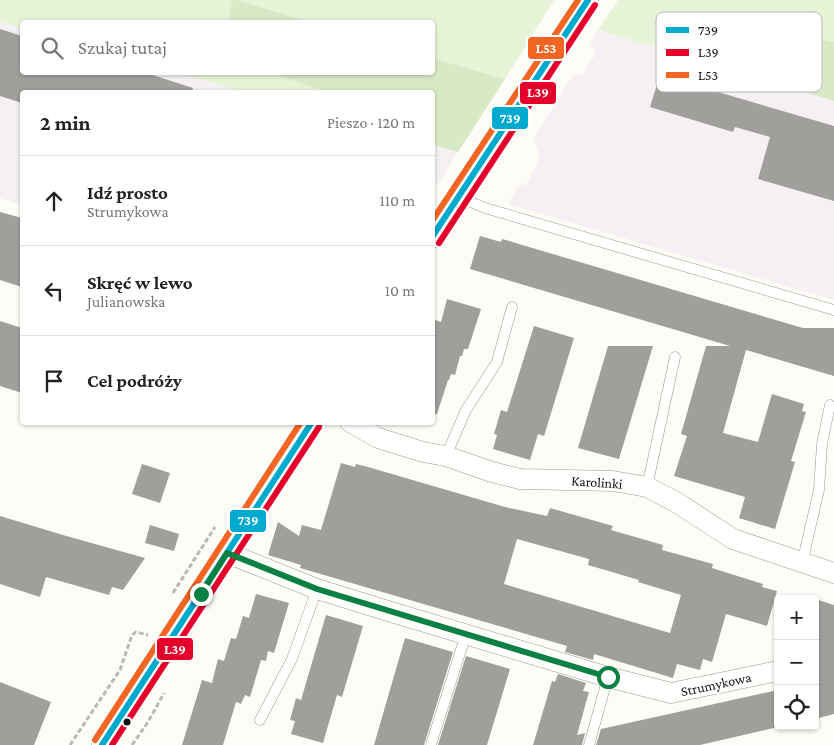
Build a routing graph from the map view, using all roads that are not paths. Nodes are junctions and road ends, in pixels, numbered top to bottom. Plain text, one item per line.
1 (588, 0) edge
2 (459, 197) junction
3 (435, 233) edge
4 (512, 307) dead end
5 (834, 310) edge
6 (675, 357) dead end
7 (830, 405) dead end
8 (310, 425) edge
9 (355, 425) edge
10 (446, 456) junction
11 (647, 487) junction
12 (227, 553) junction
13 (802, 563) junction
14 (834, 573) edge
15 (317, 589) junction
16 (466, 634) junction
17 (774, 672) edge
18 (608, 677) junction
19 (260, 720) dead end
20 (102, 745) edge
21 (430, 745) edge
22 (589, 745) edge

1 - 2 street
2 - 3 street
2 - 5 lane
4 - 10 lane
6 - 11 lane
7 - 13 lane
8 - 12 street
9 - 10 street, Karolinki
10 - 11 street, Karolinki
11 - 13 street, Karolinki
12 - 15 street, Strumykowa
12 - 20 street
13 - 14 street, Karolinki
15 - 16 street, Strumykowa
15 - 19 lane
16 - 18 street, Strumykowa
16 - 21 lane
17 - 18 street, Strumykowa
18 - 22 lane

